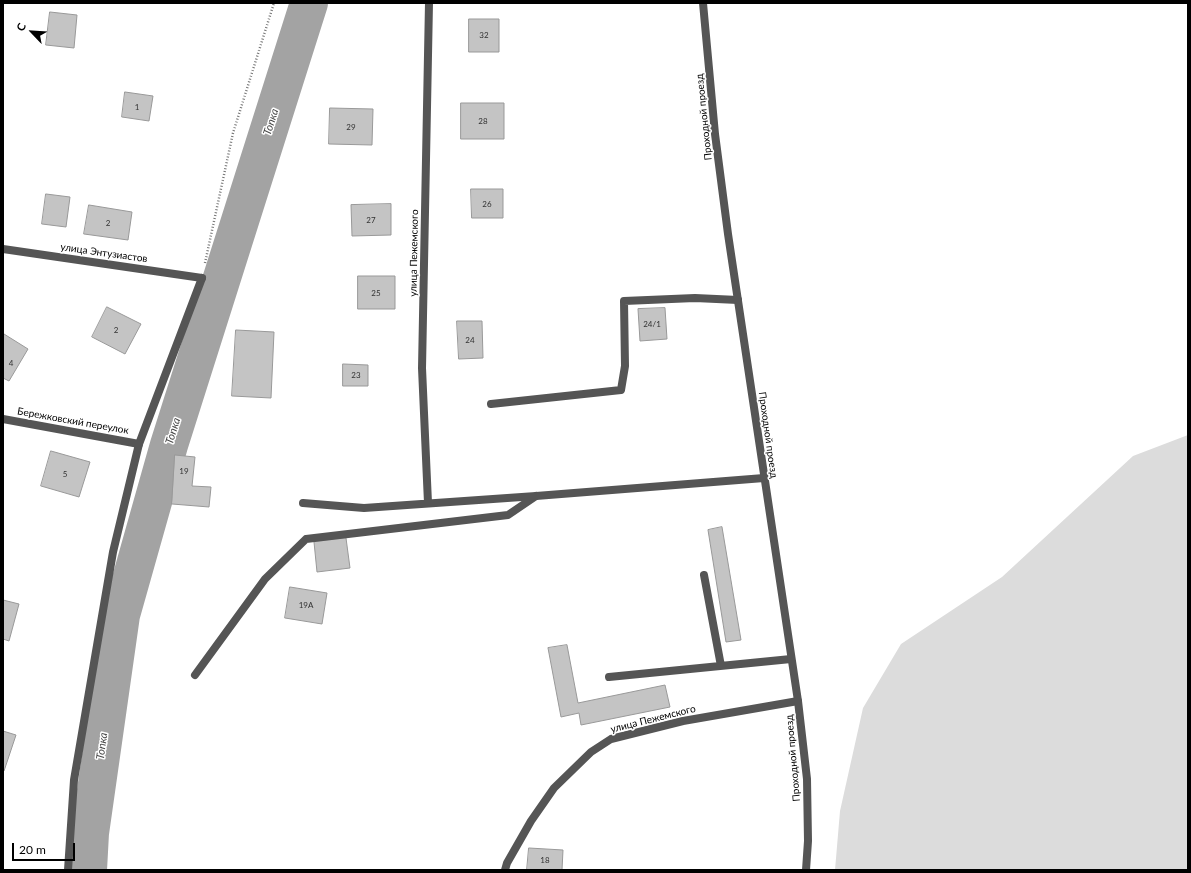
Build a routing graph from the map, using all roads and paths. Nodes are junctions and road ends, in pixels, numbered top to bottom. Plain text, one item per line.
1 (274, 3) edge
2 (429, 3) edge
3 (703, 3) edge
4 (3, 249) edge
5 (202, 278) junction
6 (738, 300) junction
7 (491, 404) dead end
8 (3, 418) edge
9 (139, 444) junction
10 (764, 478) junction
11 (536, 496) junction
12 (303, 503) dead end
13 (428, 503) junction
14 (704, 575) dead end
15 (791, 659) junction
16 (721, 666) junction
17 (194, 675) dead end
18 (609, 677) dead end
19 (798, 701) junction
20 (68, 870) edge
21 (505, 870) edge
22 (806, 870) edge

1 - 5 path
2 - 13 street, улица Пежемского
3 - 6 street, Проходной проезд
4 - 5 street, улица Энтузиастов
5 - 9 street
6 - 7 street
6 - 10 street, Проходной проезд
8 - 9 street, Бережковский переулок
9 - 20 street
10 - 11 street
10 - 15 street, Проходной проезд
11 - 13 street
11 - 17 street
12 - 13 street
14 - 16 street
15 - 16 street
15 - 19 street, Проходной проезд
16 - 18 street
19 - 21 street, улица Пежемского
19 - 22 street, Проходной проезд

